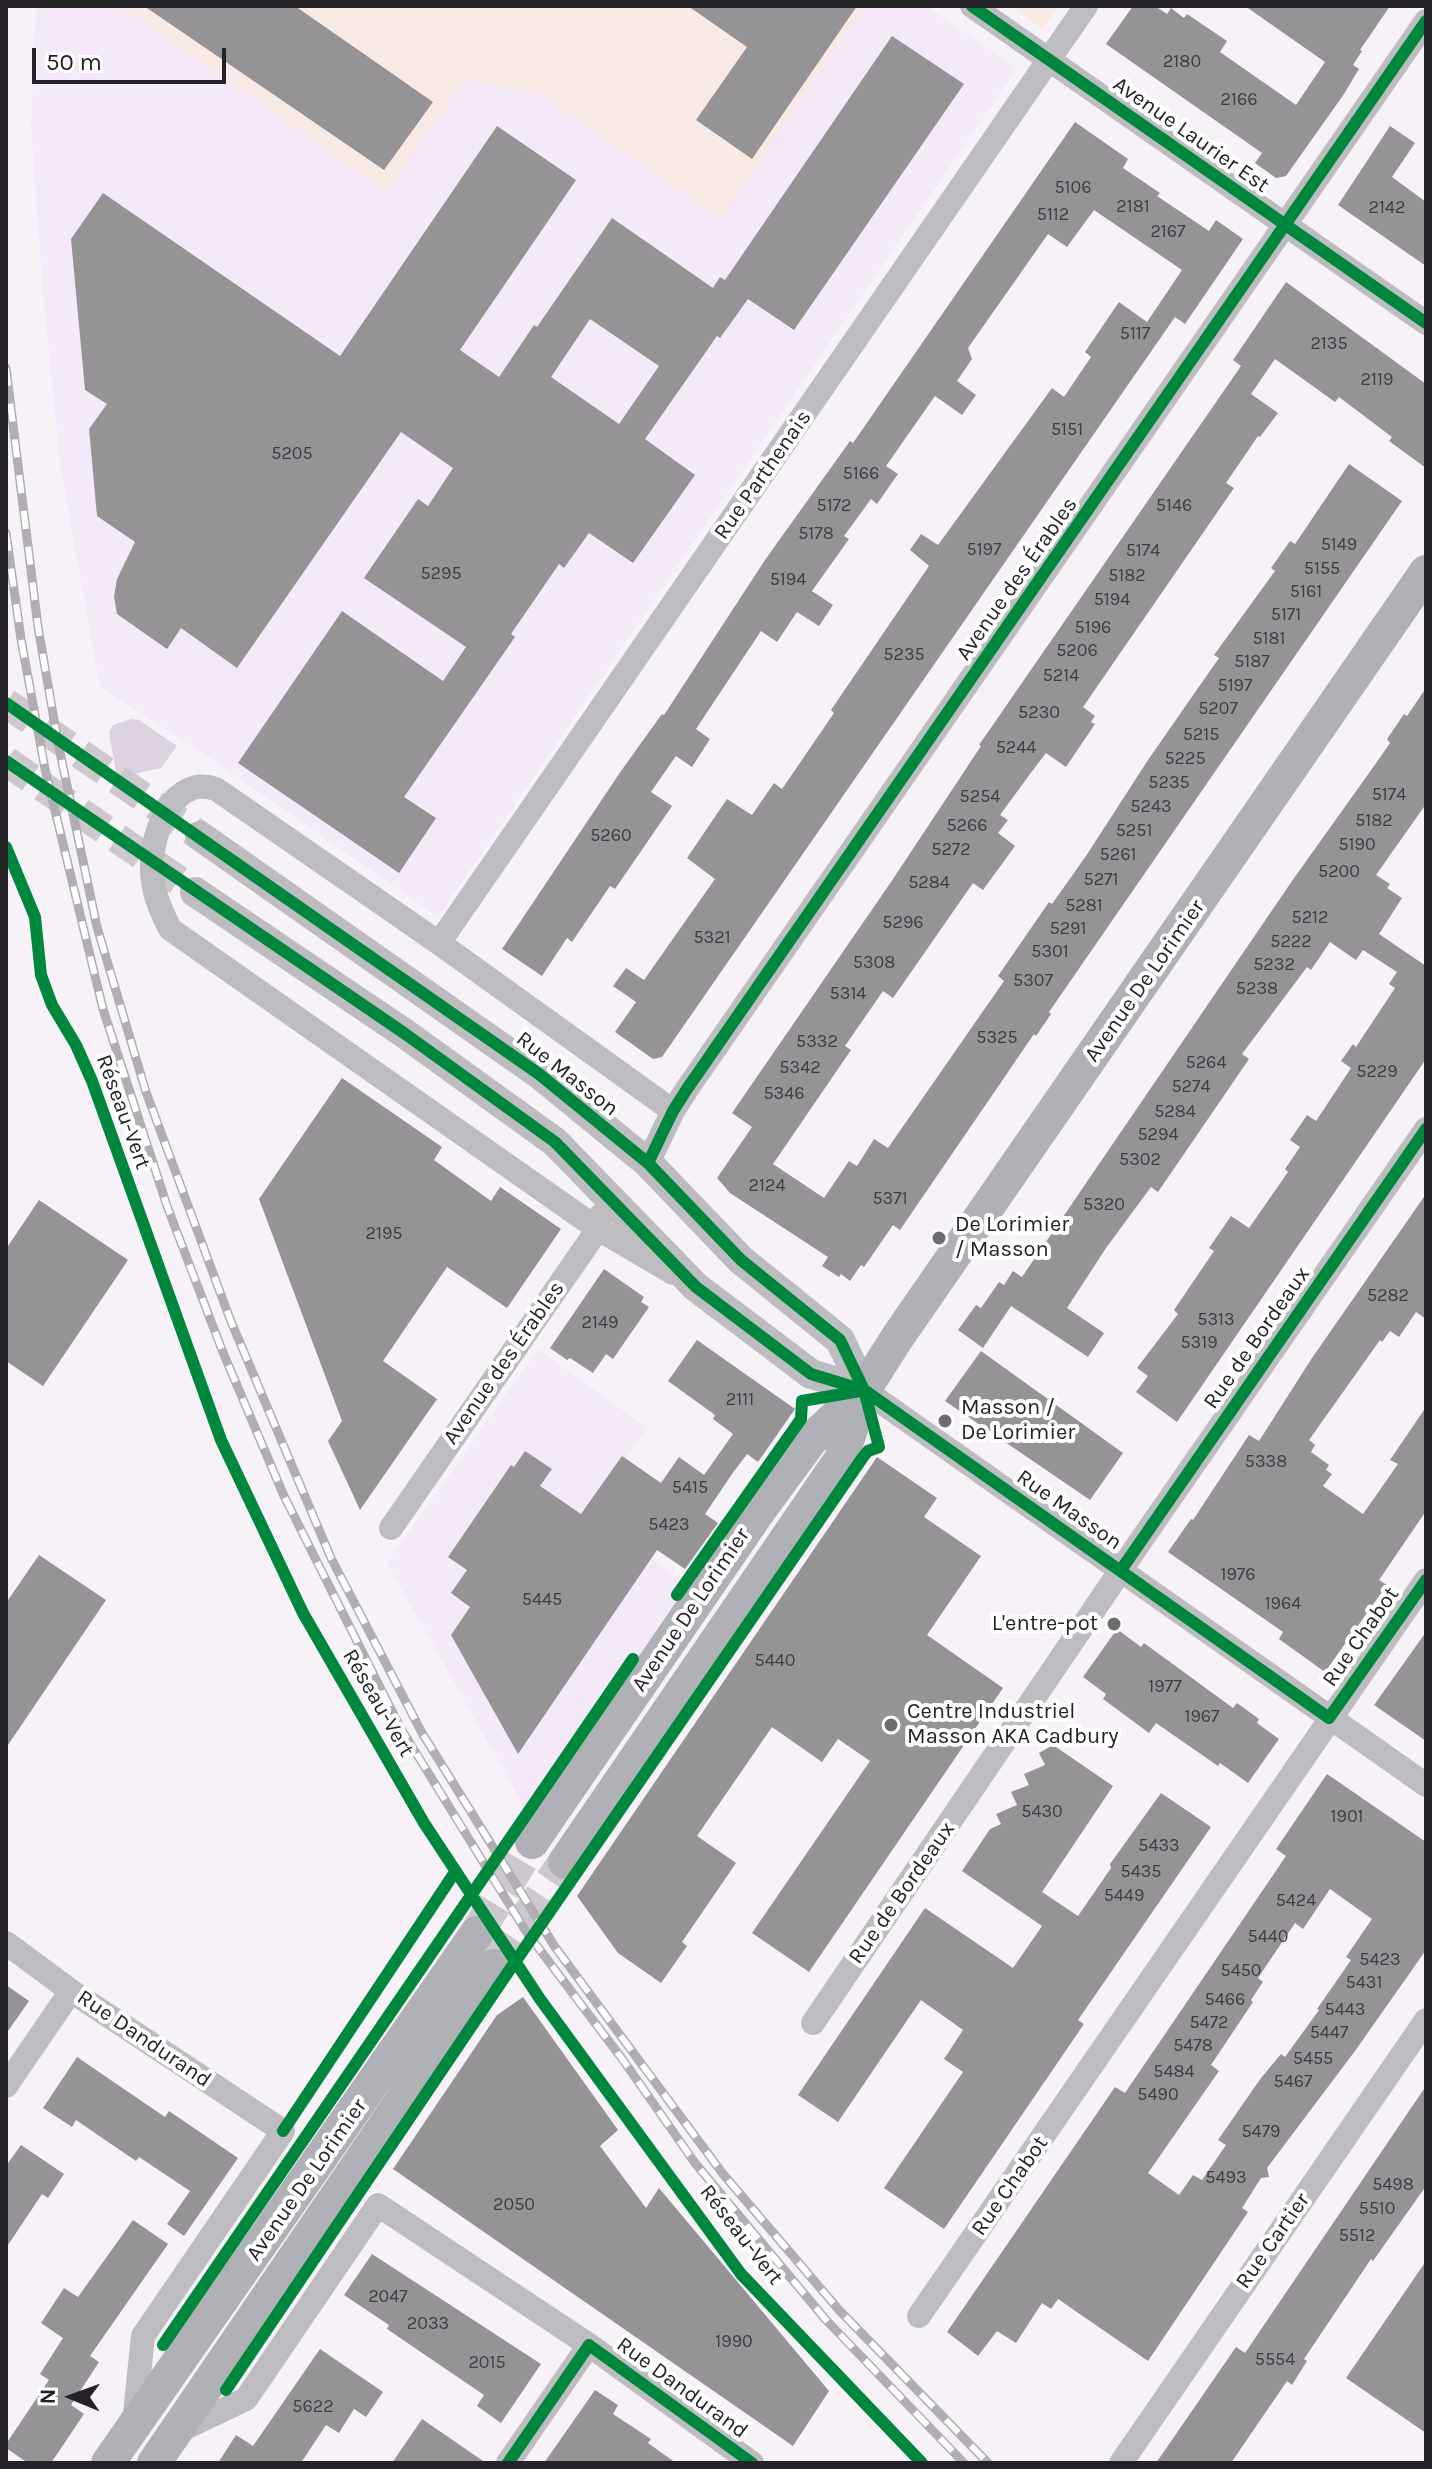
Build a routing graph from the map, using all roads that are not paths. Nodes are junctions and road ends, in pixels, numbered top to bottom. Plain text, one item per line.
1 (972, 6) edge
2 (1086, 6) edge
3 (1426, 21) edge
4 (1050, 60) junction
5 (1286, 225) junction
6 (1426, 323) edge
7 (1426, 572) edge
8 (200, 836) tunnel mouth
9 (195, 892) tunnel mouth
10 (439, 943) junction
11 (673, 1111) junction
12 (1426, 1129) edge
13 (648, 1163) junction
14 (607, 1195) junction
15 (598, 1229) junction
16 (696, 1287) junction
17 (864, 1390) junction
18 (391, 1528) dead end
19 (1121, 1570) junction
20 (1426, 1580) edge
21 (1329, 1718) junction
22 (1426, 1785) edge
23 (532, 1842) tunnel mouth
24 (565, 1862) tunnel mouth
25 (477, 1933) tunnel mouth
26 (6, 1943) edge
27 (494, 1966) tunnel mouth
28 (71, 1991) junction
29 (1426, 2020) edge
30 (813, 2023) dead end
31 (6, 2086) edge
32 (283, 2131) joint
33 (378, 2205) joint
34 (919, 2316) dead end
35 (589, 2345) junction
36 (134, 2425) junction
37 (175, 2433) junction
38 (108, 2463) edge
39 (154, 2463) edge
40 (508, 2463) edge
41 (752, 2463) edge
42 (1121, 2463) edge

1 - 4 street, Avenue Laurier Est
2 - 4 street, Rue Parthenais
3 - 5 street, Avenue des Érables
4 - 5 street, Avenue Laurier Est
4 - 10 street, Rue Parthenais
5 - 6 street, Avenue Laurier Est
5 - 11 street, Avenue des Érables
7 - 17 main road, Avenue De Lorimier
8 - 13 street, Rue Masson
9 - 14 street, Rue Masson
10 - 11 street, Rue Masson
10 - 15 street, Rue Masson
11 - 13 street, Avenue des Érables
12 - 19 street, Rue de Bordeaux
13 - 17 street, Rue Masson
14 - 15 street, Avenue des Érables
14 - 16 street, Rue Masson
15 - 16 street, Rue Masson
15 - 18 street, Avenue des Érables
16 - 17 street, Rue Masson
17 - 19 street, Rue Masson
17 - 23 main road, Avenue De Lorimier
17 - 24 main road, Avenue De Lorimier
19 - 21 street, Rue Masson
19 - 30 street, Rue de Bordeaux
20 - 21 street, Rue Chabot
21 - 22 street, Rue Masson
21 - 34 street, Rue Chabot
25 - 36 main road, Avenue De Lorimier
26 - 28 street, Rue Dandurand
27 - 37 main road, Avenue De Lorimier
28 - 31 street
28 - 32 street, Rue Dandurand
29 - 42 street, Rue Cartier
32 - 36 street, Avenue De Lorimier
33 - 35 street, Rue Dandurand
33 - 37 street, Avenue De Lorimier
35 - 40 street
35 - 41 street, Rue Dandurand
36 - 38 main road, Avenue De Lorimier
37 - 39 main road, Avenue De Lorimier

